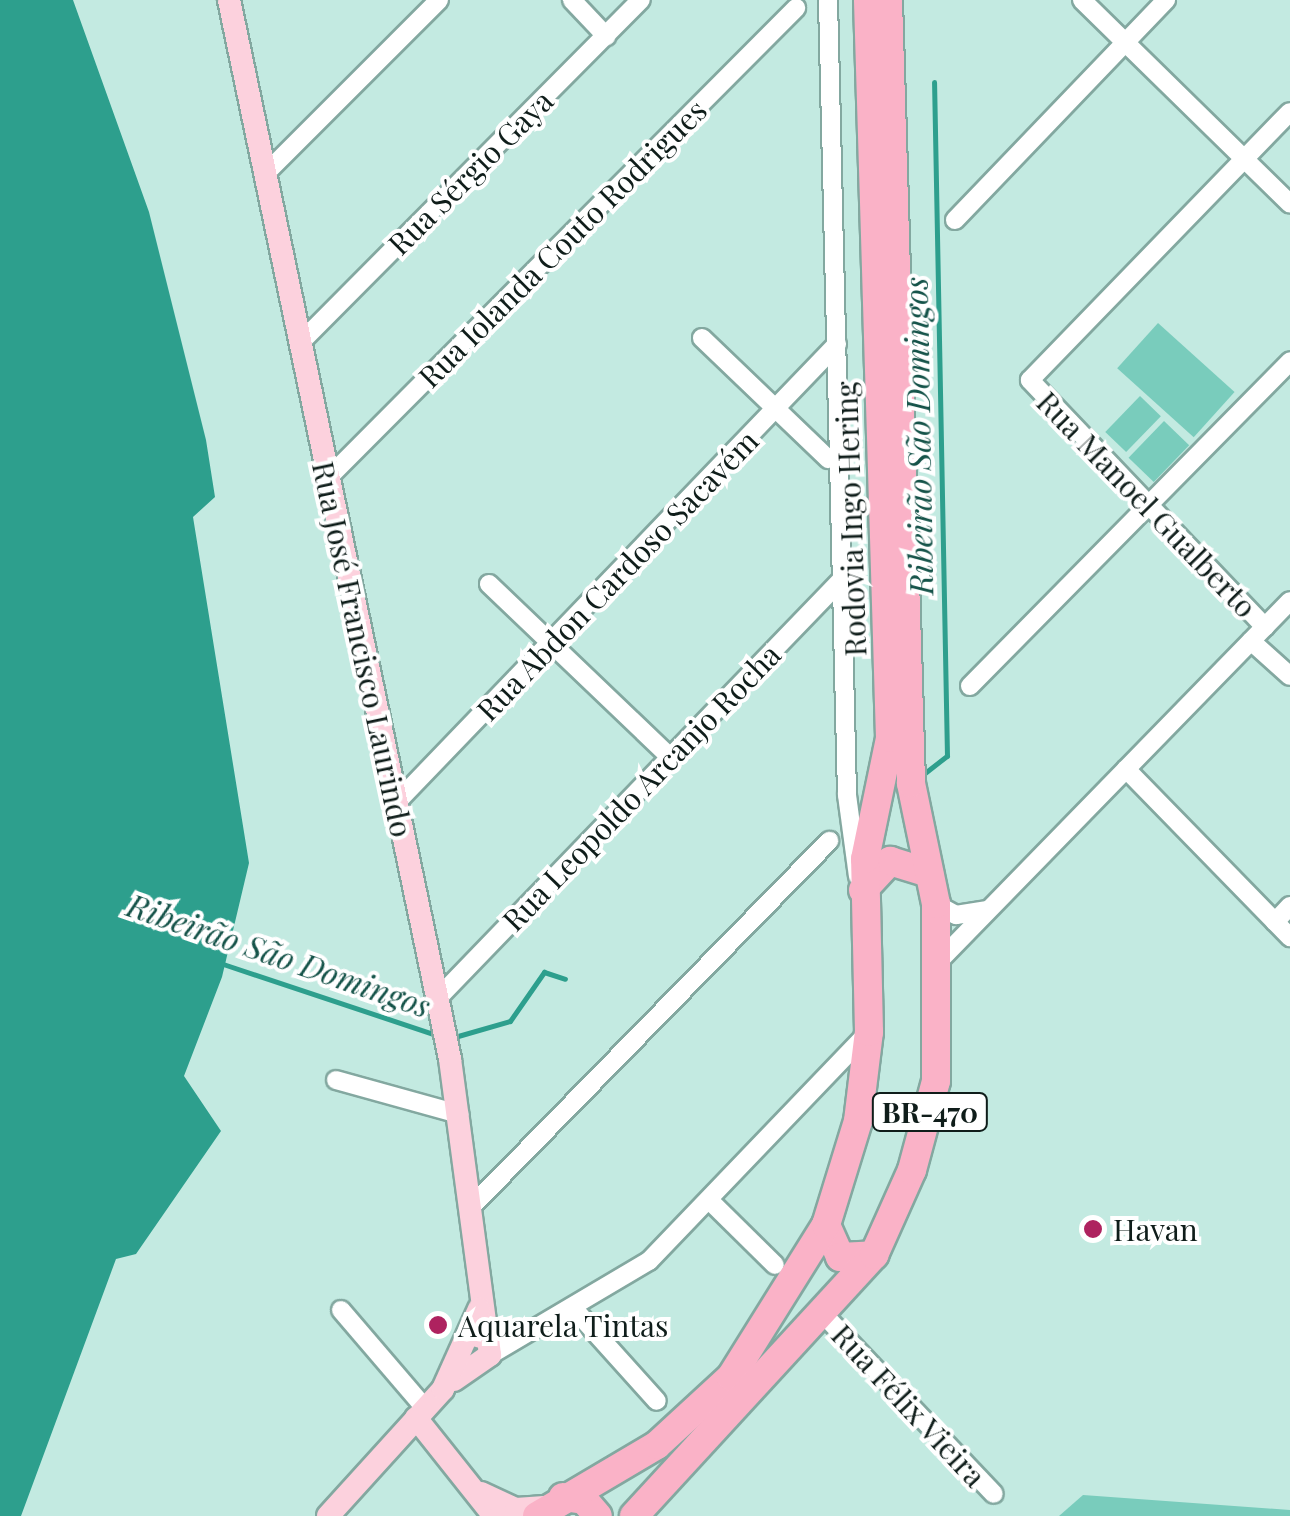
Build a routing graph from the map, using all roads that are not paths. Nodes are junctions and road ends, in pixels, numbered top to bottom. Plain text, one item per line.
1 (229, 0) edge
2 (439, 0) edge
3 (572, 0) edge
4 (641, 0) edge
5 (828, 0) edge
6 (868, 0) edge
7 (888, 0) edge
8 (1082, 0) edge
9 (1166, 0) edge
10 (796, 8) dead end
11 (606, 36) junction
12 (1124, 43) junction
13 (1290, 112) edge
14 (1244, 160) junction
15 (265, 174) junction
16 (1290, 204) edge
17 (956, 220) dead end
18 (702, 338) dead end
19 (299, 344) junction
20 (837, 344) junction
21 (1290, 361) edge
22 (778, 410) junction
23 (828, 459) dead end
24 (327, 479) junction
25 (1150, 506) junction
26 (845, 576) junction
27 (489, 584) dead end
28 (1290, 601) edge
29 (1265, 626) junction
30 (1251, 641) junction
31 (551, 644) junction
32 (1290, 676) edge
33 (970, 686) dead end
34 (670, 758) junction
35 (1126, 769) junction
36 (394, 804) junction
37 (830, 842) dead end
38 (928, 873) junction
39 (863, 890) junction
40 (936, 904) junction
41 (1290, 906) edge
42 (989, 909) junction
43 (1275, 922) junction
44 (1290, 937) edge
45 (940, 960) junction
46 (436, 999) junction
47 (869, 1032) junction
48 (336, 1080) dead end
49 (460, 1114) junction
50 (710, 1201) junction
51 (472, 1206) junction
52 (826, 1226) junction
53 (874, 1255) junction
54 (776, 1265) dead end
55 (341, 1310) dead end
56 (575, 1310) junction
57 (825, 1316) junction
58 (480, 1347) junction
59 (657, 1401) dead end
60 (420, 1413) junction
61 (481, 1493) junction
62 (994, 1494) dead end
63 (549, 1507) edge
64 (332, 1514) edge
65 (494, 1516) edge
66 (598, 1516) edge
67 (634, 1516) edge

1 - 15 main road, Rua José Francisco Laurindo
2 - 15 street
3 - 11 street
4 - 11 street, Rua Sérgio Gaya
5 - 20 street
6 - 39 highway, Rodovia Ingo Hering / BR-470
7 - 38 highway, Rodovia Ingo Hering / BR-470
8 - 12 street
9 - 12 street
10 - 24 street, Rua Iolanda Couto Rodrigues
11 - 19 street, Rua Sérgio Gaya
12 - 14 street
12 - 17 street
13 - 14 street
14 - 16 street
14 - 25 street, Rua Manoel Gualberto
15 - 19 main road, Rua José Francisco Laurindo
18 - 22 street
19 - 24 main road, Rua José Francisco Laurindo
20 - 22 street, Rua Abdon Cardoso Sacavém
20 - 26 street
21 - 25 street
22 - 23 street
22 - 31 street, Rua Abdon Cardoso Sacavém
24 - 36 main road, Rua José Francisco Laurindo
25 - 29 street, Rua Manoel Gualberto
25 - 33 street
26 - 34 street, Rua Leopoldo Arcanjo Rocha
26 - 39 street
27 - 31 street
28 - 29 street
29 - 30 street
30 - 32 street
30 - 35 street
31 - 34 street
31 - 36 street, Rua Abdon Cardoso Sacavém
34 - 46 street, Rua Leopoldo Arcanjo Rocha
35 - 42 street
35 - 43 street
36 - 46 main road, Rua José Francisco Laurindo
37 - 51 street
38 - 39 highway
38 - 40 highway, Rodovia Ingo Hering / BR-470
39 - 47 highway, Rodovia Ingo Hering / BR-470
40 - 42 street
40 - 45 highway, Rodovia Ingo Hering / BR-470
41 - 43 street
42 - 45 street
43 - 44 street
45 - 53 highway, BR-470
46 - 49 main road, Rua José Francisco Laurindo
47 - 50 street
47 - 52 highway, BR-470
48 - 49 street
49 - 51 main road, Rua José Francisco Laurindo
50 - 54 street
50 - 56 street
51 - 58 main road, Rua José Francisco Laurindo
52 - 53 highway
52 - 63 highway, BR-470
53 - 57 highway, BR-470
55 - 60 street
56 - 58 street
56 - 59 street
57 - 62 street, Rua Félix Vieira
57 - 67 highway, BR-470
58 - 60 main road, Rua José Francisco Laurindo
60 - 61 main road
60 - 64 main road, Rua José Francisco Laurindo
61 - 63 main road
61 - 65 main road
63 - 66 highway

